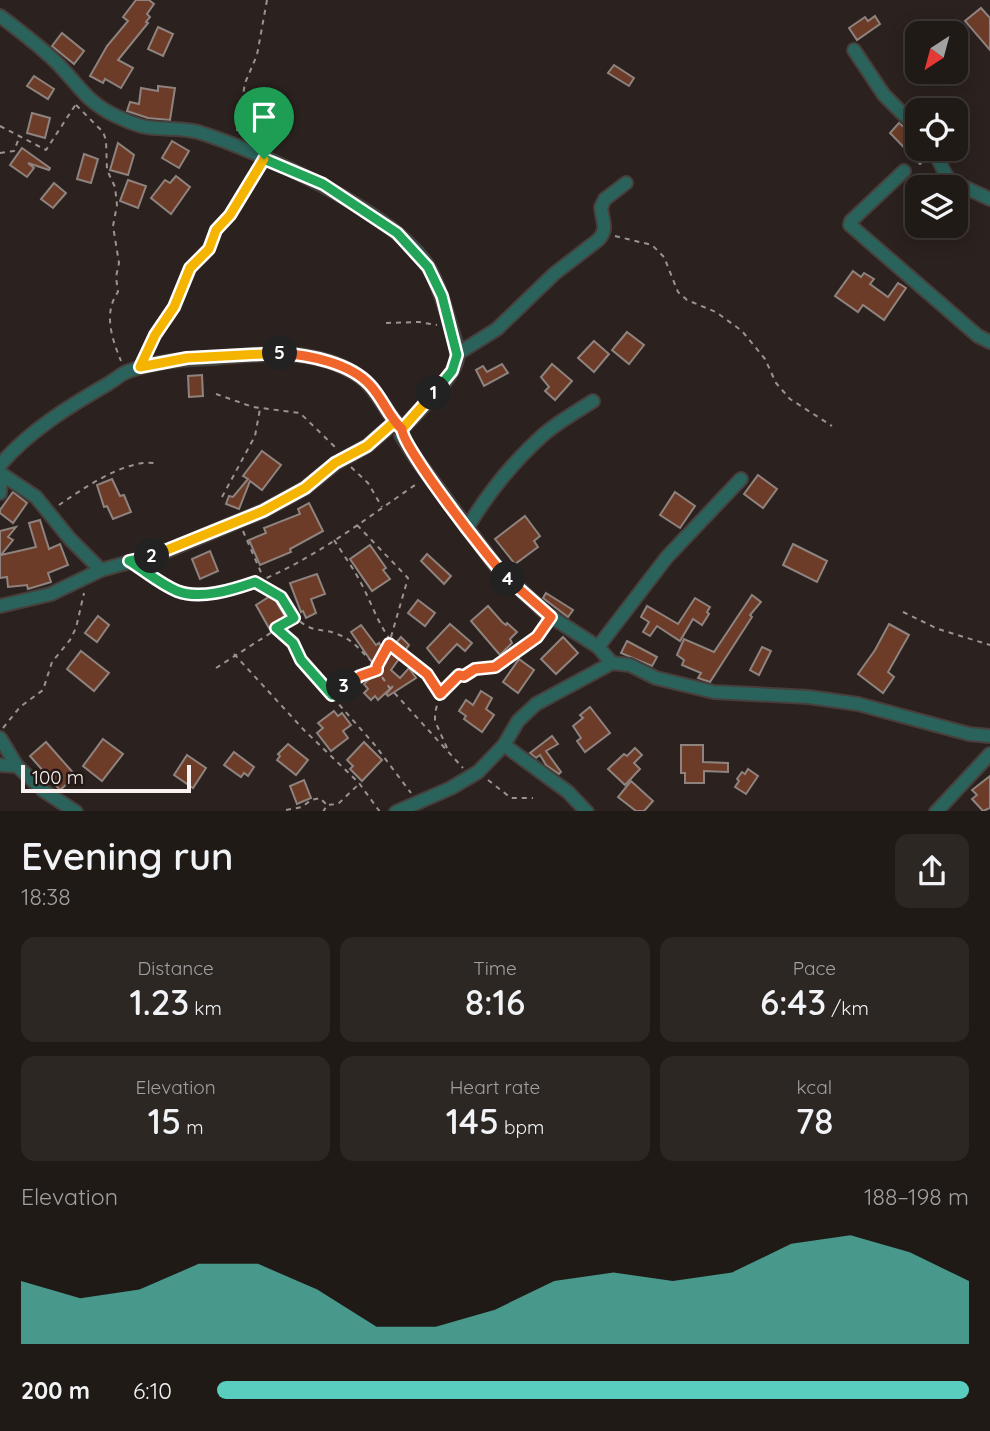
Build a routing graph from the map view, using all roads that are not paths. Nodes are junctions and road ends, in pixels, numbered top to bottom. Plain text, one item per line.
1 (0, 16) edge
2 (853, 50) dead end
3 (905, 116) edge
4 (939, 161) edge
5 (904, 171) dead end
6 (626, 183) dead end
7 (990, 200) edge
8 (990, 342) edge
9 (457, 355) junction
10 (593, 401) dead end
11 (398, 426) junction
12 (0, 465) edge
13 (0, 473) edge
14 (741, 479) dead end
15 (0, 493) edge
16 (467, 528) junction
17 (101, 570) junction
18 (0, 606) edge
19 (598, 647) junction
20 (612, 663) junction
21 (990, 736) edge
22 (0, 738) edge
23 (504, 745) junction
24 (990, 754) edge
25 (0, 765) edge
26 (17, 766) junction
27 (76, 811) edge
28 (396, 811) edge
29 (587, 811) edge
30 (936, 811) edge

1 - 9 street
2 - 3 street
4 - 7 street
5 - 8 street
6 - 9 street
9 - 11 street
10 - 16 street
11 - 12 street
11 - 16 street
11 - 17 street
13 - 15 street
13 - 17 street
14 - 19 street
16 - 19 street
17 - 18 street
19 - 20 street
20 - 21 street
20 - 23 street
22 - 26 street
23 - 28 street
23 - 29 street
24 - 30 street
25 - 26 street
26 - 27 street

